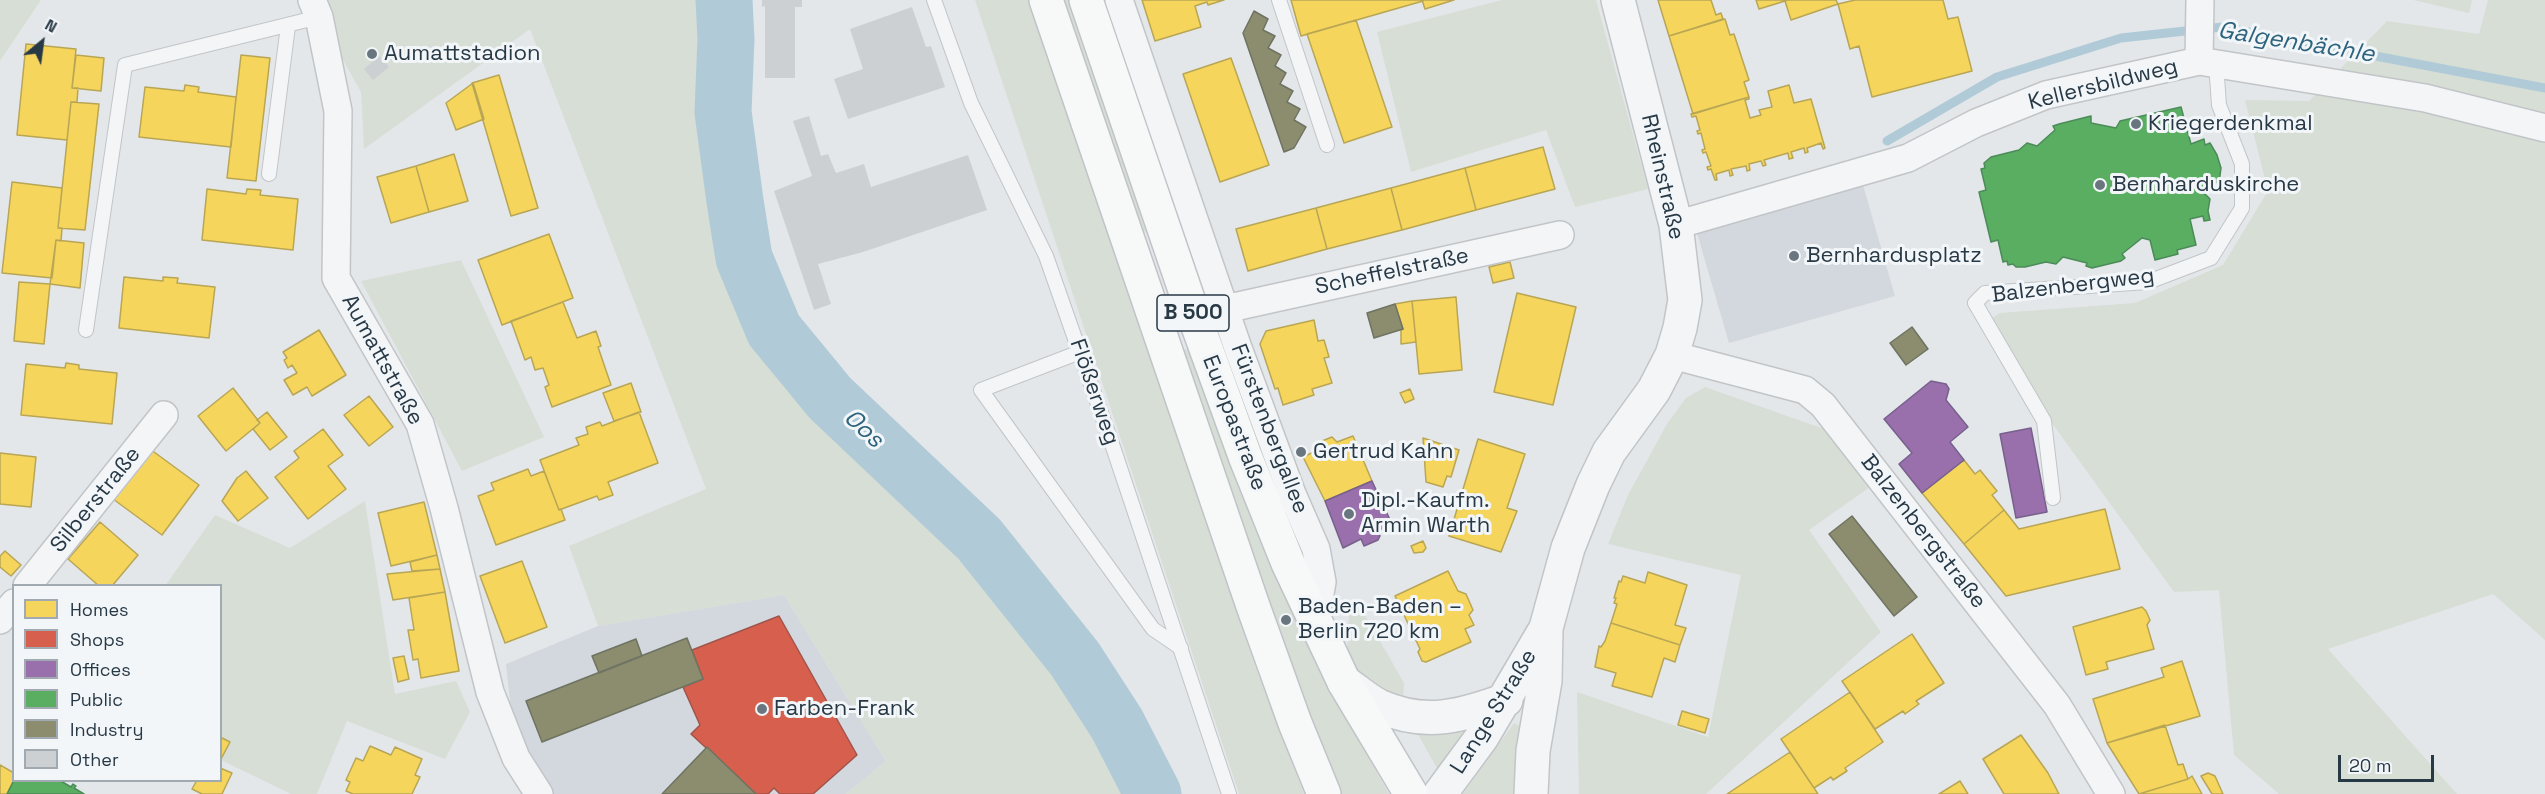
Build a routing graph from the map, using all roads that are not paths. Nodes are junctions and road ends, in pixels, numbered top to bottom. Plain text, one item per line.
1 (934, 0) edge
2 (1046, 0) edge
3 (1086, 0) edge
4 (1119, 0) edge
5 (1279, 0) edge
6 (1618, 0) edge
7 (2200, 8) edge
8 (315, 9) edge
9 (288, 26) junction
10 (2205, 56) junction
11 (2545, 128) edge
12 (1328, 145) dead end
13 (269, 174) dead end
14 (1676, 225) junction
15 (1560, 235) dead end
16 (1225, 309) junction
17 (86, 330) dead end
18 (1080, 352) junction
19 (1672, 355) junction
20 (164, 415) dead end
21 (2053, 498) dead end
22 (28, 584) edge
23 (12, 605) edge
24 (0, 620) edge
25 (1315, 621) junction
26 (1546, 628) junction
27 (1181, 648) junction
28 (1344, 682) junction
29 (1506, 700) junction
30 (539, 794) edge
31 (1229, 794) edge
32 (1324, 794) edge
33 (1411, 794) edge
34 (1440, 794) edge
35 (1531, 794) edge
36 (2111, 794) edge

1 - 18 lane, Flößerweg
2 - 32 main road, Europastraße / B 500
3 - 25 main road, Europastraße / B 500
4 - 16 street, Fürstenbergallee
5 - 12 lane
6 - 14 street, Rheinstraße
7 - 10 street
8 - 9 lane, Aumattstraße
8 - 30 street, Aumattstraße
9 - 13 lane
9 - 17 lane, Aumattstraße
10 - 11 street, Kellersbildweg
10 - 14 street, Kellersbildweg
10 - 21 lane, Balzenbergweg
14 - 19 street, Rheinstraße
15 - 16 street, Scheffelstraße
16 - 25 street, Fürstenbergallee
18 - 27 lane, Flößerweg
18 - 27 lane
19 - 26 street, Lange Straße
19 - 36 street, Balzenbergstraße
20 - 22 street, Silberstraße
23 - 24 street
25 - 28 main road, Europastraße / B 500
26 - 29 street, Lange Straße
26 - 35 street, Lange Straße
27 - 31 lane, Flößerweg
28 - 29 street
28 - 33 main road, Europastraße / B 500
29 - 34 street, Lange Straße

